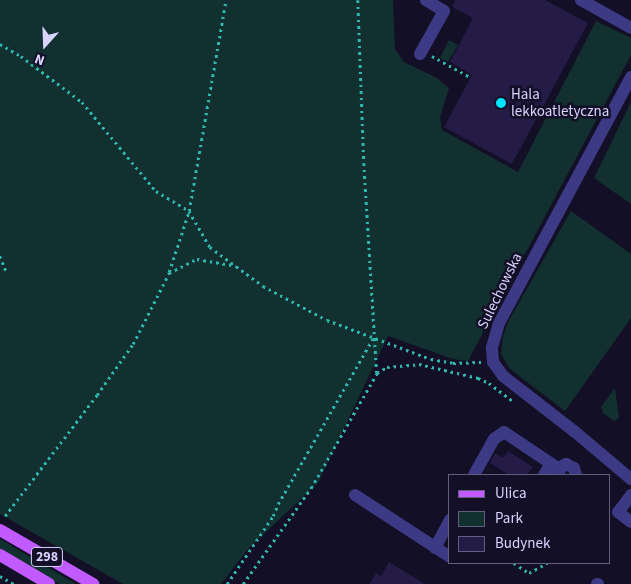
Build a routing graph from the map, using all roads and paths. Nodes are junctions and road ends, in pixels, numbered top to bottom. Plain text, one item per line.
1 (226, 0) edge
2 (358, 0) edge
3 (426, 0) edge
4 (581, 0) edge
5 (631, 28) edge
6 (0, 44) edge
7 (421, 52) joint
8 (470, 77) dead end
9 (631, 77) edge
10 (189, 211) junction
11 (0, 256) edge
12 (236, 266) junction
13 (6, 273) dead end
14 (169, 273) junction
15 (373, 337) junction
16 (493, 362) junction
17 (377, 374) junction
18 (518, 405) dead end
19 (556, 469) edge
20 (475, 474) edge
21 (576, 474) edge
22 (631, 479) edge
23 (355, 495) dead end
24 (631, 495) edge
25 (614, 508) edge
26 (5, 516) dead end
27 (631, 522) edge
28 (448, 524) edge
29 (0, 530) edge
30 (435, 548) junction
31 (0, 555) edge
32 (448, 556) edge
33 (516, 564) edge
34 (545, 564) edge
35 (0, 576) edge
36 (14, 584) edge
37 (48, 584) edge
38 (93, 584) edge
39 (227, 584) edge
40 (243, 584) edge

1 - 10 path
2 - 15 path
3 - 7 street
4 - 5 street
6 - 10 path
7 - 8 path
9 - 16 street, Sulechowska
10 - 12 path
10 - 14 path
11 - 13 path
12 - 14 path
12 - 15 path
14 - 26 path
15 - 16 path
15 - 17 path
15 - 39 path
16 - 22 street
17 - 18 path
17 - 40 path
19 - 20 street
19 - 21 street
23 - 30 street
24 - 25 street
25 - 27 street
28 - 30 street
29 - 38 main road, 298
30 - 32 street
31 - 37 main road, 298
33 - 34 path
35 - 36 path

